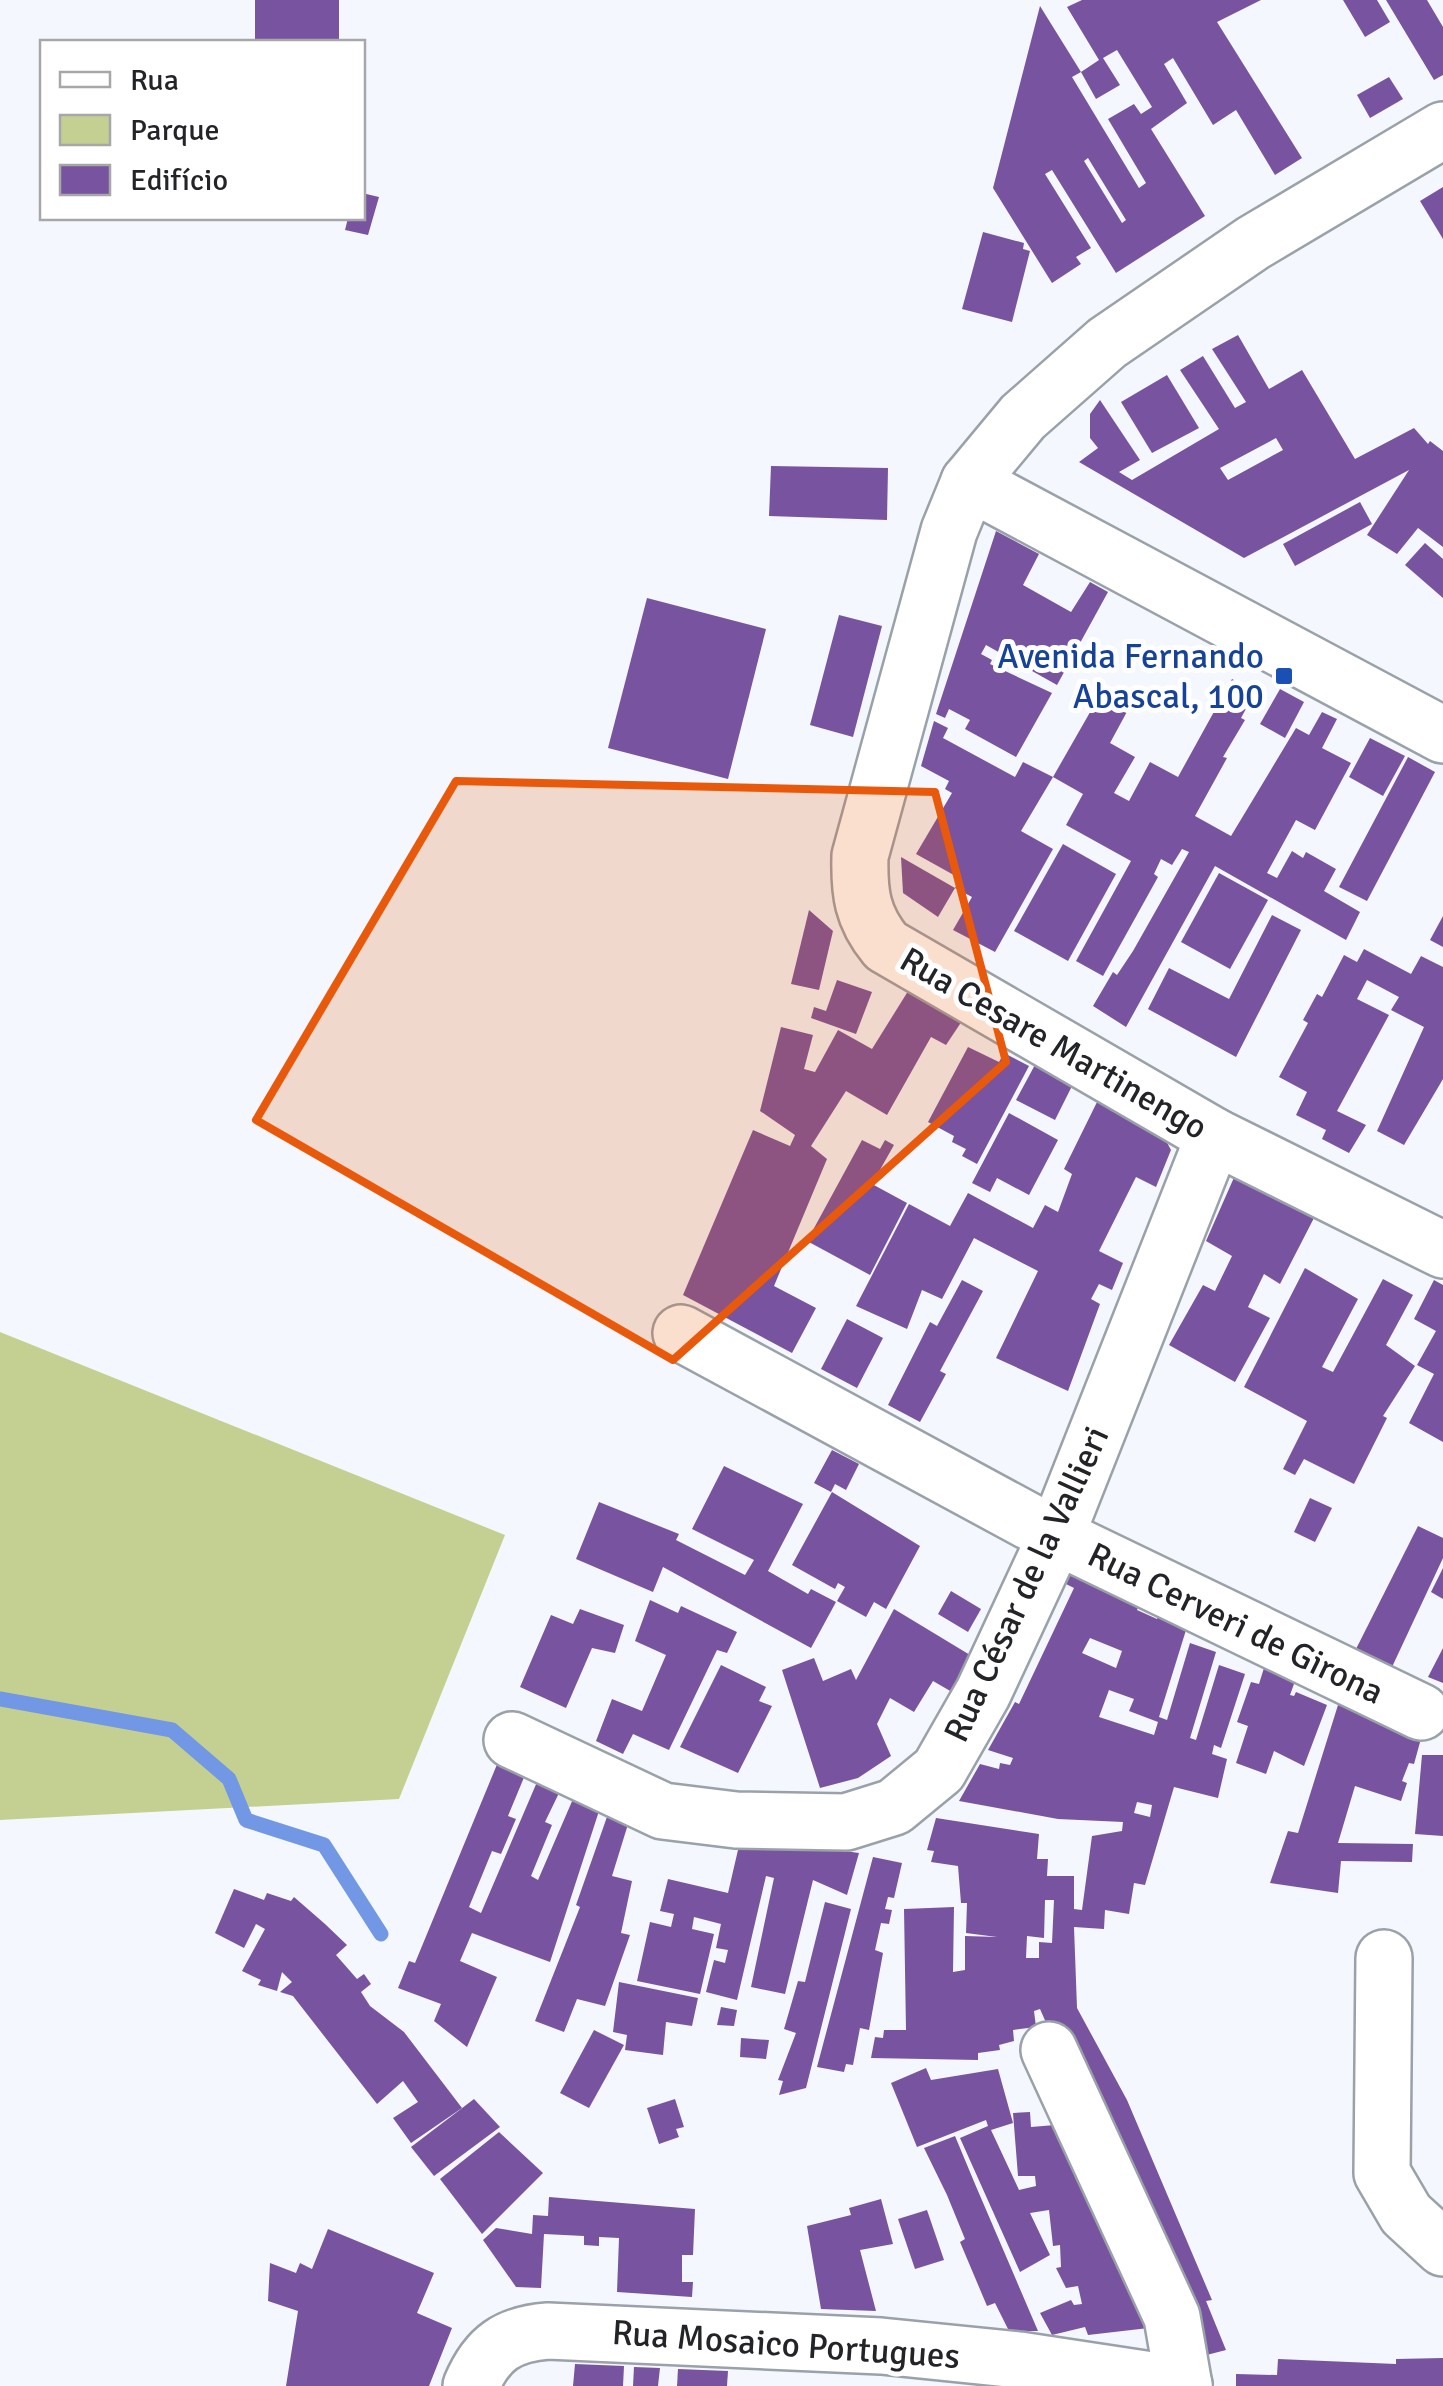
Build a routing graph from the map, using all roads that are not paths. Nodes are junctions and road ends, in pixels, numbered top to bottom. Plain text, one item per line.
1 (1443, 130) edge
2 (969, 482) junction
3 (1434, 720) edge
4 (1214, 1136) junction
5 (1443, 1250) edge
6 (681, 1334) dead end
7 (1056, 1536) junction
8 (1421, 1712) dead end
9 (512, 1740) dead end
10 (1384, 1958) dead end
11 (1048, 2050) dead end
12 (1443, 2248) edge
13 (471, 2386) edge
14 (1184, 2386) edge

1 - 2 street, Rua Cesare Martinengo
2 - 3 street
2 - 4 street, Rua Cesare Martinengo
4 - 5 street, Rua Cesare Martinengo
4 - 7 street, Rua César de la Vallieri
6 - 7 street, Rua Cerveri de Girona
7 - 8 street, Rua Cerveri de Girona
7 - 9 street, Rua César de la Vallieri
10 - 12 street
11 - 14 street
13 - 14 street, Rua Mosaico Portugues

